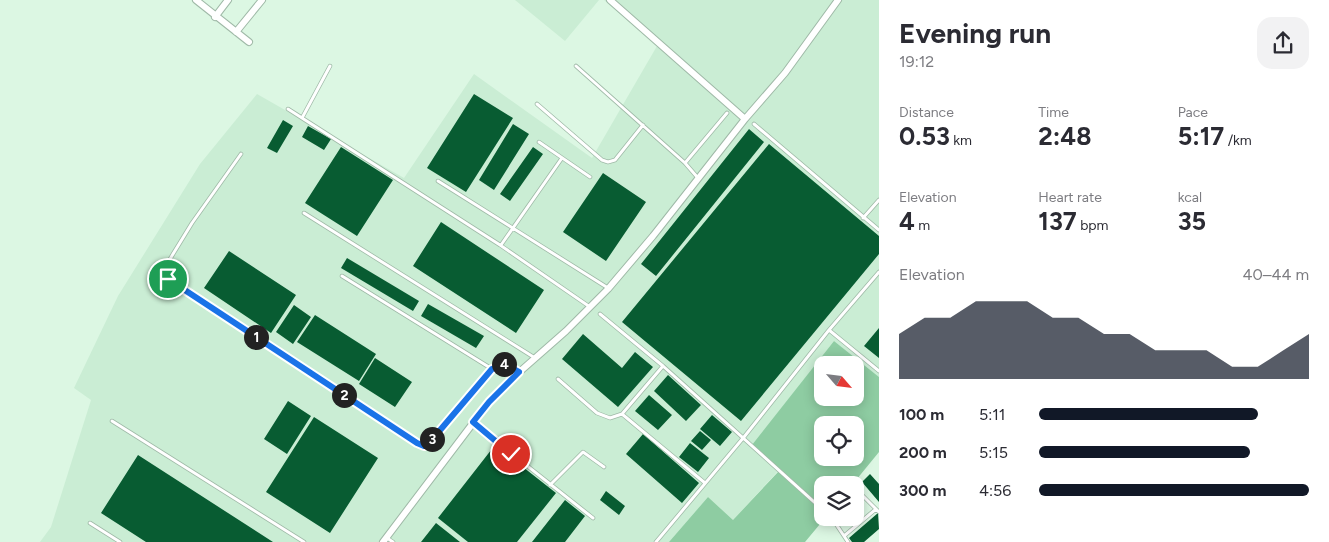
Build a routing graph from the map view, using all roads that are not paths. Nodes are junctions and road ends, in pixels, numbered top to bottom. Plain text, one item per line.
1 (196, 0) edge
2 (228, 0) edge
3 (262, 0) edge
4 (610, 0) edge
5 (838, 0) edge
6 (215, 16) junction
7 (236, 32) junction
8 (249, 42) dead end
9 (330, 66) dead end
10 (576, 66) dead end
11 (537, 104) dead end
12 (288, 109) dead end
13 (727, 113) dead end
14 (302, 118) junction
15 (745, 119) junction
16 (754, 124) dead end
17 (643, 125) junction
18 (539, 142) dead end
19 (241, 154) dead end
20 (562, 158) junction
21 (685, 163) junction
22 (590, 177) dead end
23 (698, 178) junction
24 (438, 181) dead end
25 (879, 200) edge
26 (304, 213) dead end
27 (863, 218) junction
28 (512, 229) junction
29 (879, 230) edge
30 (500, 245) junction
31 (879, 272) edge
32 (342, 276) dead end
33 (608, 289) junction
34 (590, 307) junction
35 (600, 314) dead end
36 (829, 330) junction
37 (536, 359) junction
38 (663, 366) junction
39 (492, 369) junction
40 (879, 371) edge
41 (519, 372) junction
42 (558, 379) dead end
43 (622, 414) junction
44 (112, 421) dead end
45 (473, 422) junction
46 (744, 437) junction
47 (604, 467) dead end
48 (705, 483) junction
49 (550, 485) junction
50 (864, 497) edge
51 (814, 502) edge
52 (878, 510) edge
53 (593, 518) dead end
54 (90, 523) dead end
55 (837, 526) edge
56 (844, 536) junction
57 (385, 540) edge
58 (120, 542) edge
59 (304, 542) edge
60 (393, 542) edge
61 (656, 542) edge
62 (848, 542) edge

1 - 6 street
2 - 6 street
3 - 7 street
4 - 15 street
5 - 15 street
6 - 7 street
7 - 8 street
9 - 14 lane
10 - 17 lane
11 - 17 lane
12 - 14 lane
13 - 21 lane
14 - 30 lane
15 - 23 street
16 - 27 lane
17 - 21 lane
18 - 20 lane
19 - 39 lane
20 - 22 lane
20 - 28 lane
21 - 23 lane
23 - 33 street
24 - 28 lane
25 - 27 lane
26 - 37 lane
27 - 29 lane
28 - 30 lane
28 - 33 lane
30 - 34 lane
31 - 36 lane
32 - 39 lane
33 - 34 street
34 - 37 street
35 - 38 lane
36 - 40 lane
36 - 46 lane
37 - 41 street
38 - 43 lane
38 - 46 lane
39 - 41 lane
41 - 45 street
42 - 43 lane
43 - 48 lane
44 - 59 lane
45 - 49 lane
45 - 57 street
46 - 48 lane
46 - 51 lane
47 - 49 lane
48 - 61 lane
49 - 53 lane
50 - 52 lane
52 - 56 lane
54 - 58 lane
55 - 56 lane
56 - 62 lane
57 - 60 lane

